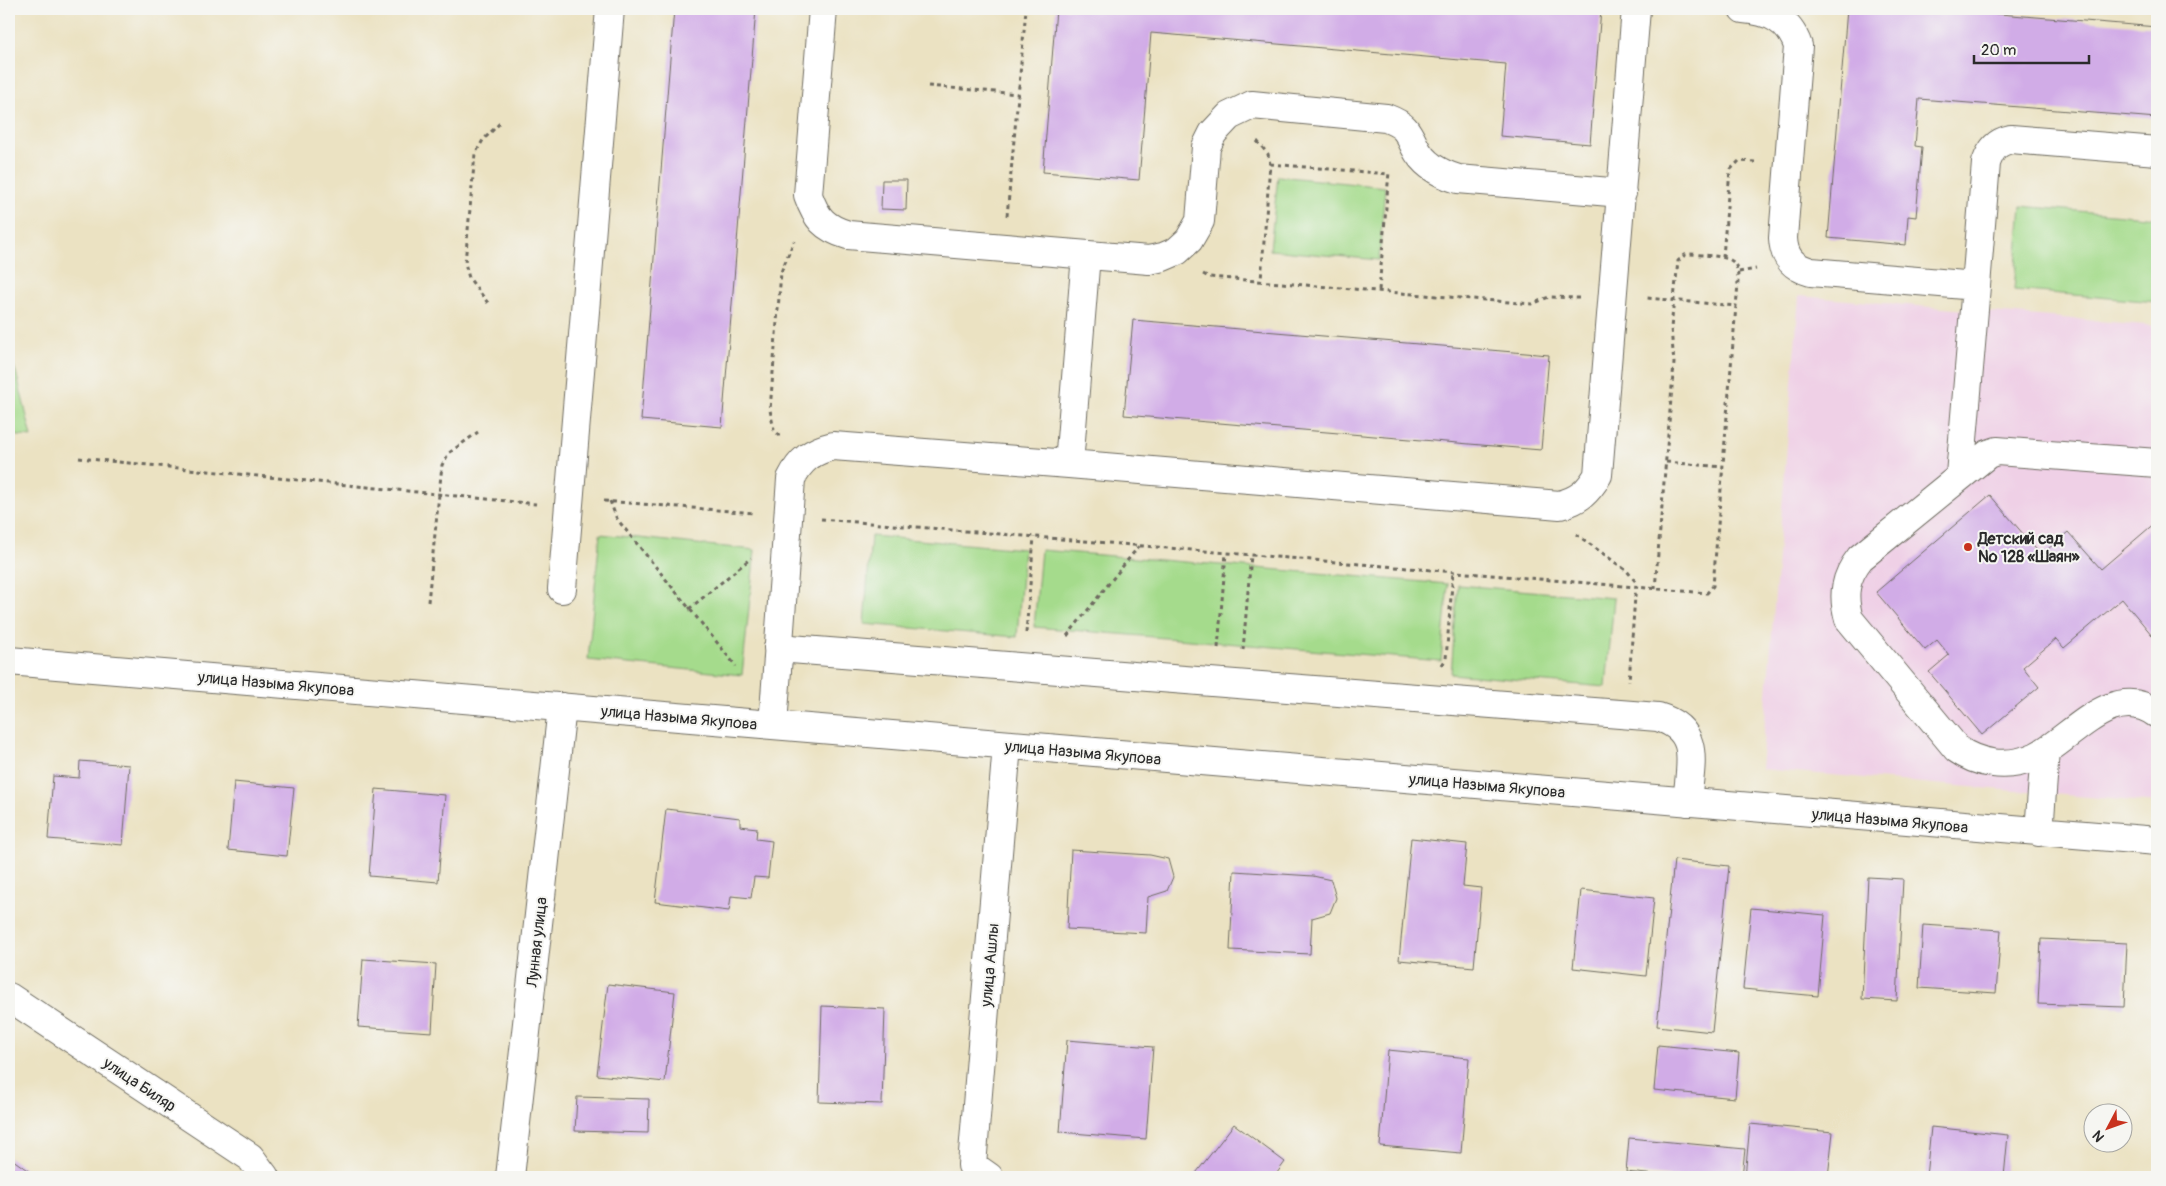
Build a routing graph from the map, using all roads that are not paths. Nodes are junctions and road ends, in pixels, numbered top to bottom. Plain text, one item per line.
1 (610, 9) edge
2 (823, 9) edge
3 (1636, 9) edge
4 (1743, 9) edge
5 (2157, 151) edge
6 (1622, 193) junction
7 (1086, 255) junction
8 (1976, 286) junction
9 (2157, 463) edge
10 (1069, 464) junction
11 (1960, 475) junction
12 (562, 589) dead end
13 (778, 648) junction
14 (9, 661) edge
15 (562, 707) junction
16 (2157, 714) edge
17 (772, 725) junction
18 (1007, 745) junction
19 (2045, 751) junction
20 (1687, 802) junction
21 (2038, 832) junction
22 (2157, 841) edge
23 (9, 997) edge
24 (265, 1177) edge
25 (510, 1177) edge
26 (989, 1177) edge

1 - 12 street
2 - 7 street
3 - 6 street
4 - 8 street
5 - 8 street
6 - 7 street
6 - 10 street
7 - 10 street
8 - 11 street
9 - 11 street
10 - 13 street
11 - 19 street
13 - 17 street
13 - 20 street
14 - 15 street, улица Назыма Якупова
15 - 17 street, улица Назыма Якупова
15 - 25 street, Лунная улица
16 - 19 street
17 - 18 street, улица Назыма Якупова
18 - 20 street, улица Назыма Якупова
18 - 26 street, улица Ашлы
19 - 21 street
20 - 21 street, улица Назыма Якупова
21 - 22 street, улица Назыма Якупова
23 - 24 street, улица Биляр

